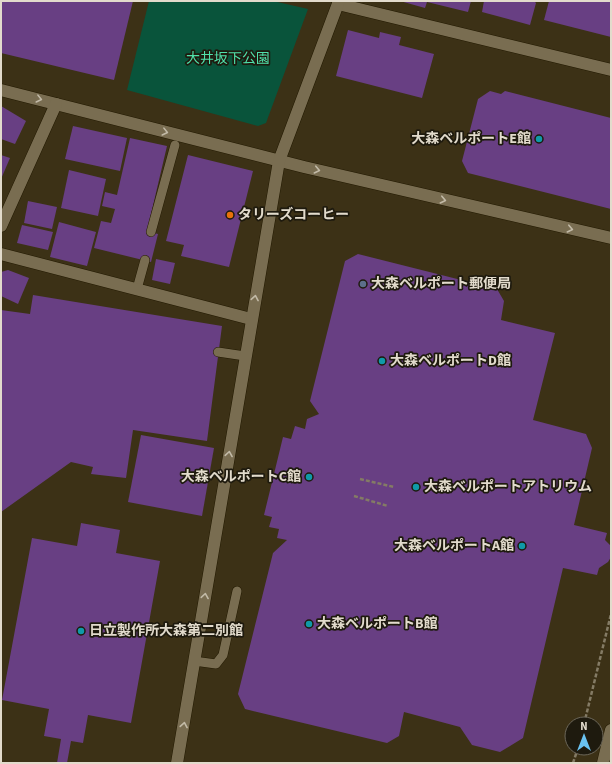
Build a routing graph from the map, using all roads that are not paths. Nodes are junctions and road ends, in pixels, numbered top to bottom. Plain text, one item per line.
1 (338, 3) edge
2 (611, 70) edge
3 (1, 90) edge
4 (56, 104) junction
5 (175, 145) dead end
6 (279, 161) junction
7 (1, 226) edge
8 (151, 232) dead end
9 (611, 238) edge
10 (1, 254) edge
11 (145, 260) dead end
12 (137, 289) junction
13 (251, 319) junction
14 (218, 352) dead end
15 (245, 356) junction
16 (237, 591) dead end
17 (194, 661) junction
18 (611, 730) edge
19 (177, 763) edge
20 (603, 763) edge

1 - 2 street
1 - 6 street
3 -> 4 street
4 -> 6 street
4 - 7 street
5 - 8 lane
6 -> 9 street
13 -> 6 street
10 - 12 street
11 - 12 lane
12 - 13 street
13 - 15 street
14 - 15 lane
17 -> 15 street
16 - 17 lane
19 -> 17 street
18 - 20 street

